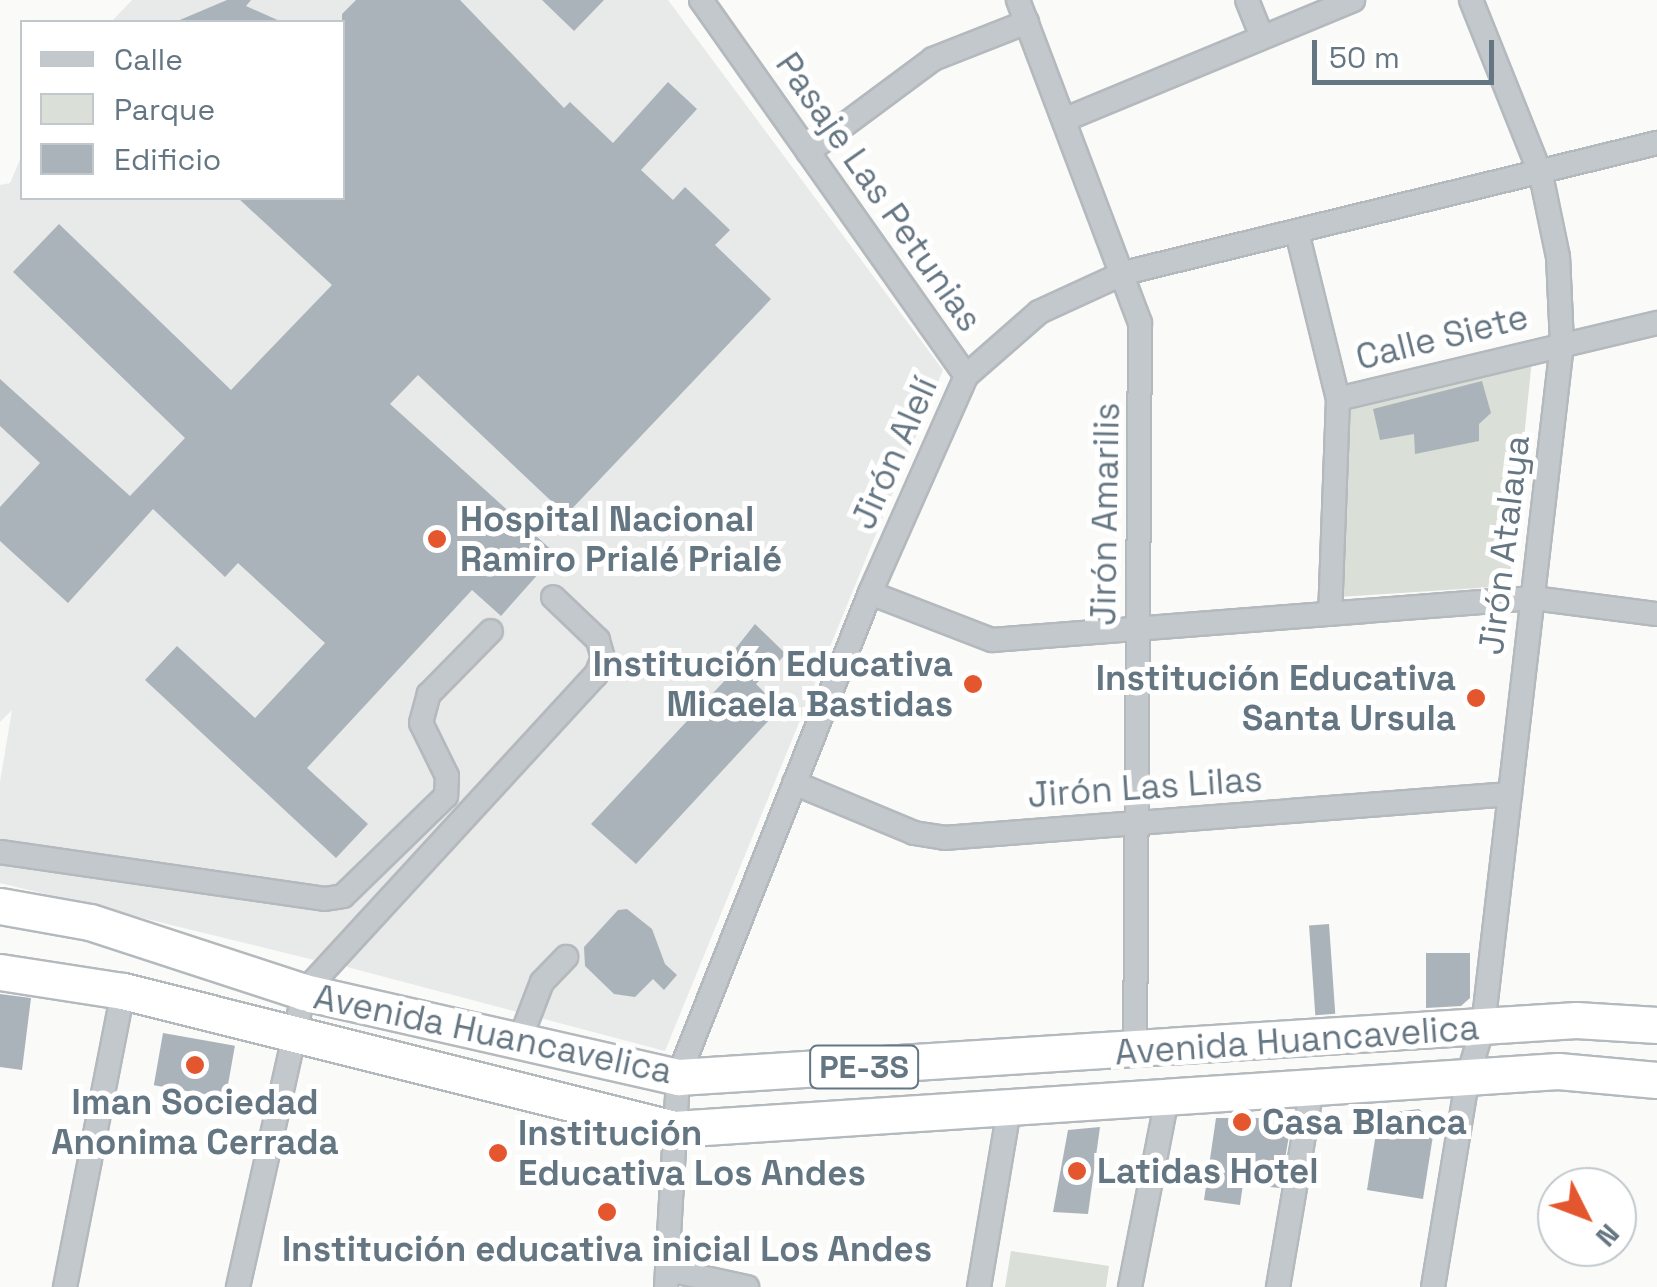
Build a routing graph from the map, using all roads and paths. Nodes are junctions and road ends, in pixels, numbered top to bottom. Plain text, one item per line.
1 (700, 0) edge
2 (1247, 0) edge
3 (1353, 0) edge
4 (1471, 0) edge
5 (1023, 11) edge
6 (1262, 38) junction
7 (1066, 119) junction
8 (1657, 144) edge
9 (808, 152) junction
10 (1541, 175) junction
11 (1297, 232) junction
12 (1124, 273) junction
13 (1657, 322) edge
14 (1562, 344) junction
15 (966, 376) junction
16 (1338, 399) junction
17 (870, 593) junction
18 (552, 597) dead end
19 (1533, 598) junction
20 (1330, 614) junction
21 (1657, 614) edge
22 (1138, 628) junction
23 (491, 631) dead end
24 (794, 783) junction
25 (1510, 794) junction
26 (1137, 823) junction
27 (0, 852) edge
28 (0, 906) edge
29 (566, 957) dead end
30 (0, 972) edge
31 (123, 991) junction
32 (304, 992) junction
33 (1657, 1026) edge
34 (1483, 1027) junction
35 (291, 1034) junction
36 (504, 1038) junction
37 (1136, 1051) junction
38 (1468, 1076) junction
39 (678, 1077) junction
40 (1657, 1080) edge
41 (476, 1082) junction
42 (1312, 1088) junction
43 (1167, 1098) junction
44 (1009, 1110) junction
45 (674, 1129) junction
46 (668, 1279) edge
47 (66, 1287) edge
48 (238, 1287) edge
49 (747, 1287) edge
50 (979, 1287) edge
51 (1130, 1287) edge
52 (1278, 1287) edge
53 (1433, 1287) edge

1 - 9 street, Pasaje Las Petunias
2 - 6 street
3 - 6 street
4 - 10 street, Jirón Atalaya
5 - 7 street, Jirón Amarilis
5 - 9 street
6 - 7 street
7 - 12 street, Jirón Amarilis
8 - 10 street, Jirón Alelí
9 - 15 street, Pasaje Las Petunias
10 - 11 street, Jirón Alelí
10 - 14 street, Jirón Atalaya
11 - 12 street, Jirón Alelí
11 - 16 street
12 - 15 street, Jirón Alelí
12 - 22 street, Jirón Amarilis
13 - 14 street, Calle Siete
14 - 16 street, Calle Siete
14 - 19 street, Jirón Atalaya
15 - 17 street, Jirón Alelí
16 - 20 street
17 - 22 street
17 - 24 street, Jirón Alelí
18 - 32 street
19 - 20 street
19 - 21 street
19 - 25 street, Jirón Atalaya
20 - 22 street
22 - 26 street, Jirón Amarilis
23 - 27 street
24 - 26 street, Jirón Las Lilas
24 - 39 street, Jirón Alelí
25 - 26 street, Jirón Las Lilas
25 - 34 street, Jirón Atalaya
26 - 37 street, Jirón Amarilis
28 - 32 highway, Avenida Huancavelica / PE-3S
29 - 36 street
30 - 31 highway, Avenida Huancavelica / PE-3S
31 - 35 highway, Avenida Huancavelica / PE-3S
31 - 47 street
32 - 35 street
32 - 36 highway, Avenida Huancavelica / PE-3S
33 - 34 highway, Avenida Huancavelica / PE-3S
34 - 37 highway, Avenida Huancavelica / PE-3S
34 - 38 street, Jirón Atalaya
35 - 41 highway, Avenida Huancavelica / PE-3S
35 - 48 street
36 - 39 highway, Avenida Huancavelica / PE-3S
36 - 41 highway
37 - 39 highway, Avenida Huancavelica / PE-3S
38 - 40 highway, Avenida Huancavelica / PE-3S
38 - 42 highway, Avenida Huancavelica / PE-3S
38 - 53 street, Jirón Atalaya
39 - 45 street, Jirón Alelí
41 - 45 highway, Avenida Huancavelica / PE-3S
42 - 43 highway, Avenida Huancavelica / PE-3S
42 - 52 street
43 - 44 highway, Avenida Huancavelica / PE-3S
43 - 51 street
44 - 45 highway, Avenida Huancavelica / PE-3S
44 - 50 street
45 - 46 street, Jirón Alelí
46 - 49 street

